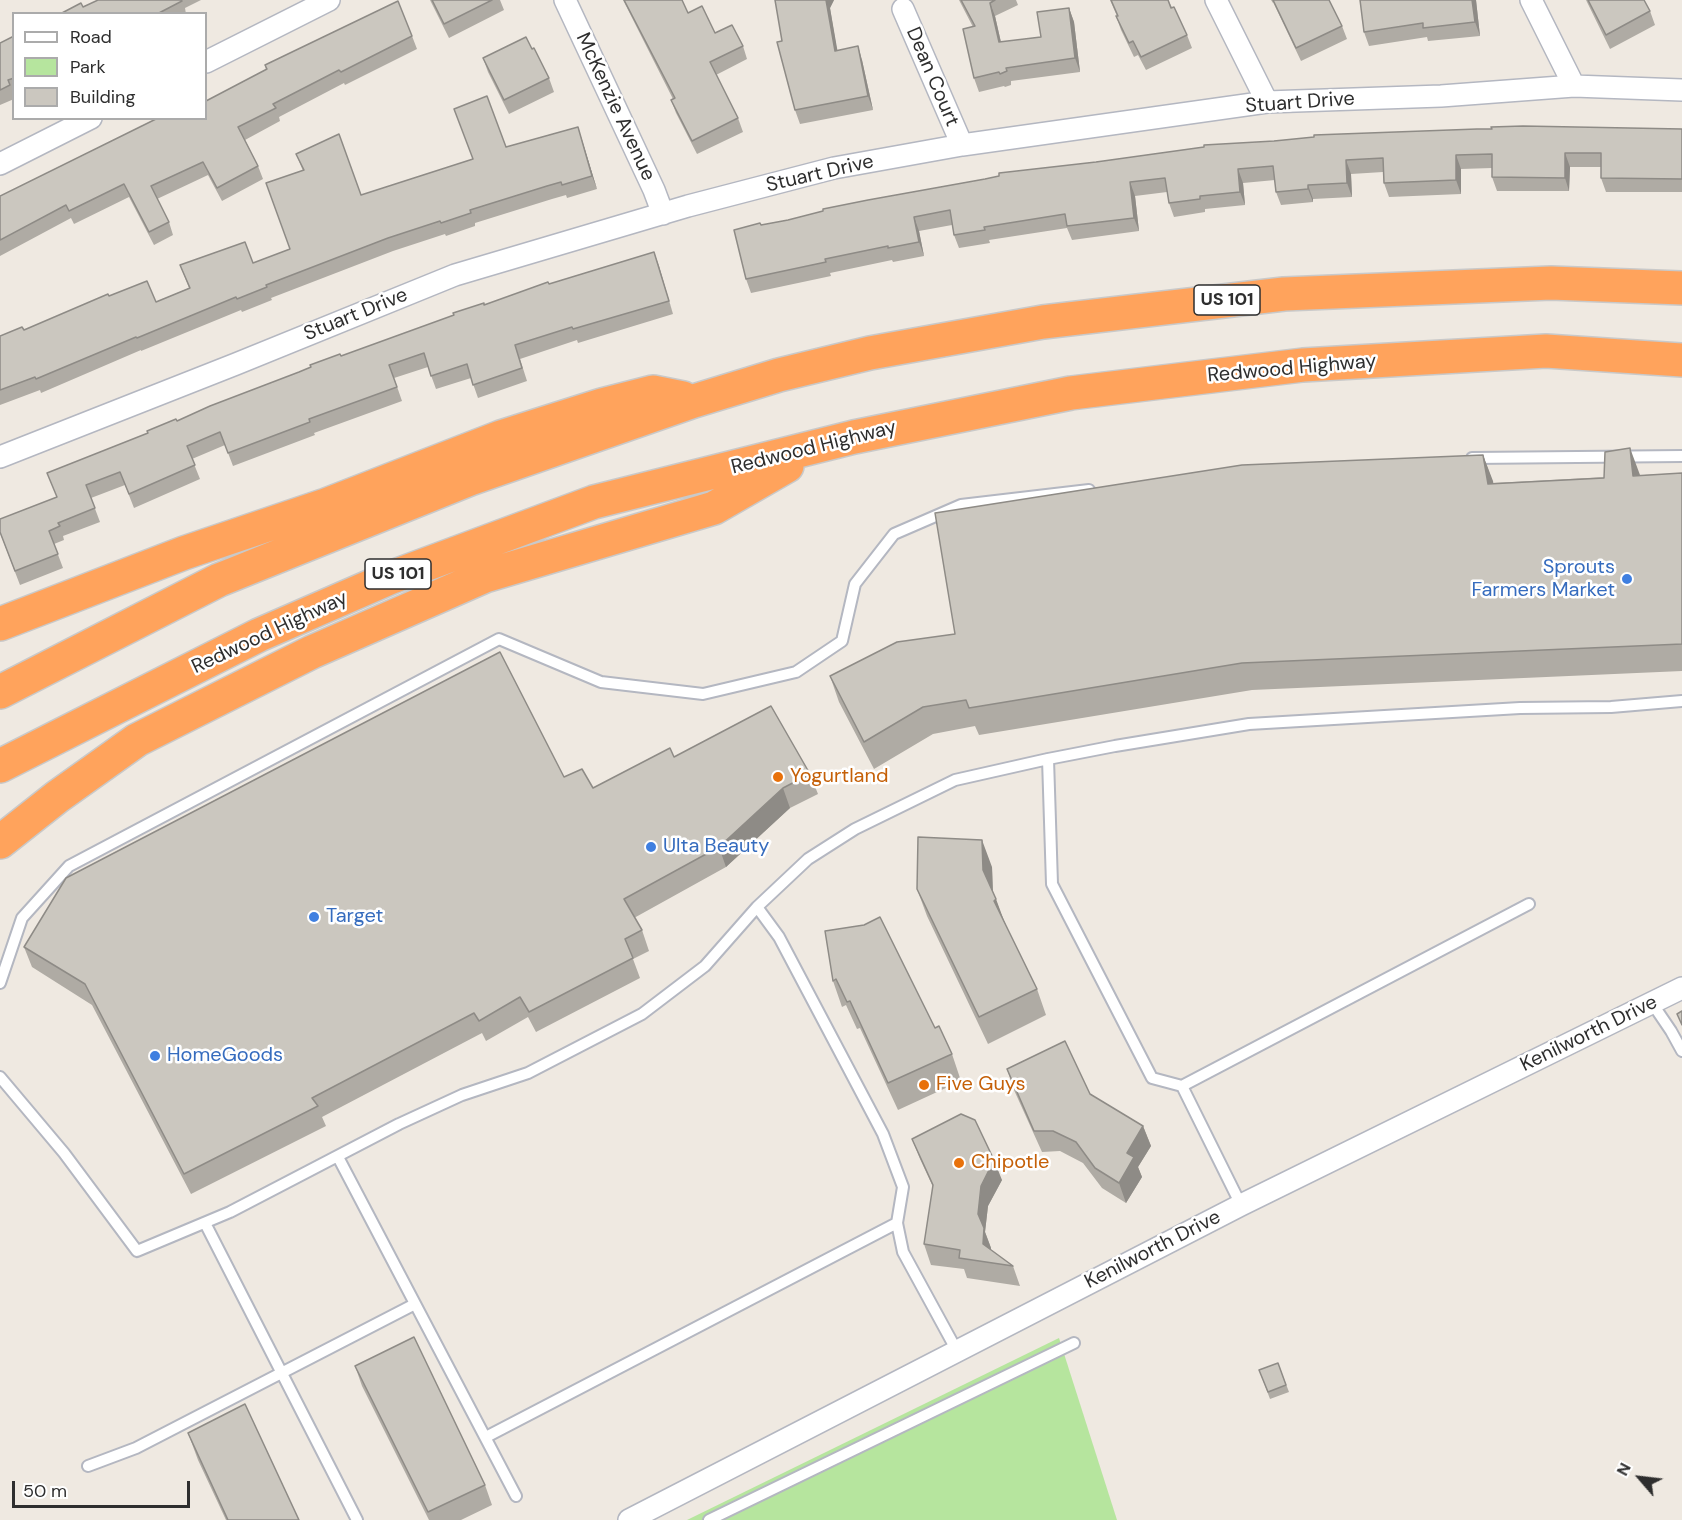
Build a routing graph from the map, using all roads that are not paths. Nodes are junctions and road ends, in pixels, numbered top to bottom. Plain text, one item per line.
1 (329, 0) edge
2 (565, 0) edge
3 (1216, 0) edge
4 (1531, 0) edge
5 (903, 9) dead end
6 (207, 61) edge
7 (1574, 86) junction
8 (1682, 90) edge
9 (1267, 102) junction
10 (87, 120) edge
11 (962, 145) junction
12 (0, 164) edge
13 (663, 214) junction
14 (1682, 288) edge
15 (1682, 360) edge
16 (694, 401) junction
17 (819, 447) junction
18 (1682, 456) edge
19 (0, 457) edge
20 (1461, 459) edge
21 (1103, 488) edge
22 (0, 624) edge
23 (0, 692) edge
24 (1682, 701) edge
25 (1048, 759) junction
26 (0, 766) edge
27 (0, 842) edge
28 (1529, 904) dead end
29 (757, 907) junction
30 (0, 983) edge
31 (1682, 988) edge
32 (1652, 1003) junction
33 (1682, 1051) edge
34 (0, 1077) edge
35 (1182, 1086) junction
36 (338, 1156) junction
37 (1242, 1205) junction
38 (897, 1222) junction
39 (205, 1223) junction
40 (416, 1304) junction
41 (1074, 1343) dead end
42 (957, 1351) junction
43 (282, 1373) junction
44 (486, 1437) junction
45 (88, 1466) dead end
46 (516, 1496) dead end
47 (357, 1520) edge
48 (629, 1520) edge
49 (709, 1520) edge

1 - 6 street
2 - 13 street, McKenzie Avenue
3 - 9 street
4 - 7 street
5 - 11 street, Dean Court
7 - 8 street, Stuart Drive
7 - 9 street, Stuart Drive
9 - 11 street, Stuart Drive
10 - 12 street
11 - 13 street, Stuart Drive
13 - 19 street, Stuart Drive
14 - 16 highway, US 101
15 - 17 highway, Redwood Highway / US 101
16 - 22 highway
16 - 23 highway, US 101
17 - 26 highway, Redwood Highway / US 101
17 - 27 highway
18 - 20 lane
21 - 30 lane
24 - 25 lane
25 - 29 lane
25 - 35 lane
28 - 35 lane
29 - 36 lane
29 - 38 lane
31 - 32 street, Kenilworth Drive
32 - 33 lane
32 - 37 street, Kenilworth Drive
34 - 39 lane
35 - 37 lane
36 - 39 lane
36 - 40 lane
37 - 42 street, Kenilworth Drive
38 - 42 lane
38 - 44 lane
39 - 43 lane
40 - 43 lane
40 - 44 lane
41 - 49 lane
42 - 48 street, Kenilworth Drive
43 - 45 lane
43 - 47 lane
44 - 46 lane

